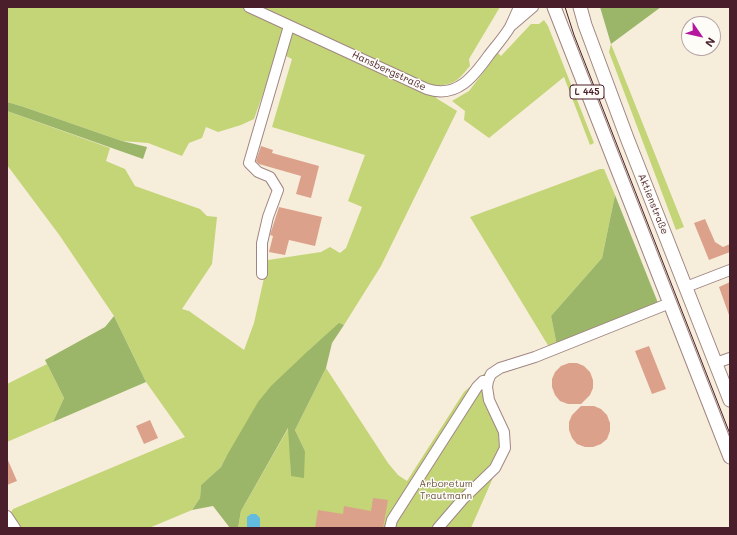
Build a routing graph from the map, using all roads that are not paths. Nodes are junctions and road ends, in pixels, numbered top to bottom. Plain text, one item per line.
1 (249, 7) edge
2 (519, 7) edge
3 (533, 7) edge
4 (554, 7) edge
5 (580, 7) edge
6 (289, 26) junction
7 (509, 28) junction
8 (730, 270) edge
9 (262, 274) dead end
10 (686, 287) junction
11 (670, 303) junction
12 (730, 358) edge
13 (716, 363) junction
14 (488, 381) junction
15 (730, 400) edge
16 (730, 457) edge
17 (7, 516) edge
18 (15, 528) edge
19 (390, 528) edge
20 (438, 528) edge

1 - 6 street, Hansbergstraße
2 - 7 street, Hansbergstraße
3 - 7 street, Hansbergstraße
4 - 11 main road, Aktienstraße / L 445
5 - 10 main road, Aktienstraße / L 445
6 - 7 street, Hansbergstraße
6 - 9 street
8 - 10 street
10 - 13 main road, Aktienstraße / L 445
11 - 14 street
11 - 16 main road, Aktienstraße / L 445
12 - 13 street
13 - 15 main road, Aktienstraße / L 445
14 - 19 street
14 - 20 street
17 - 18 street

